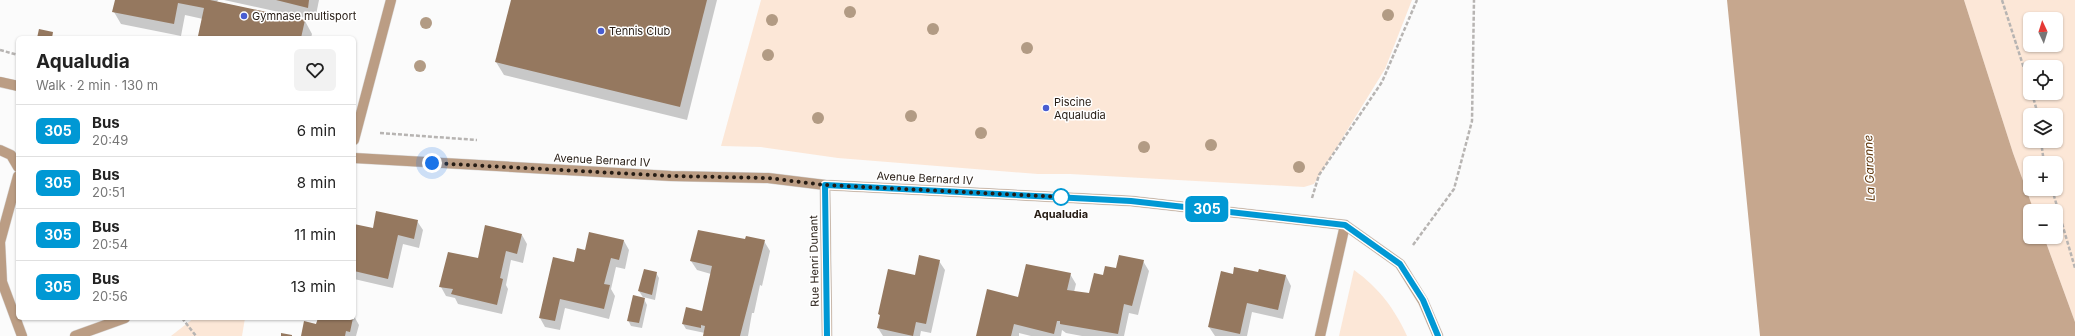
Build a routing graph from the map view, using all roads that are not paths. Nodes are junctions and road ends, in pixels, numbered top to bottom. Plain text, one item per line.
1 (391, 0) edge
2 (0, 82) edge
3 (16, 86) edge
4 (356, 132) edge
5 (0, 150) edge
6 (356, 158) edge
7 (16, 164) edge
8 (16, 183) edge
9 (825, 185) junction
10 (1345, 225) junction
11 (16, 320) edge
12 (16, 320) edge
13 (120, 320) edge
14 (22, 336) edge
15 (75, 336) edge
16 (827, 336) edge
17 (1320, 336) edge
18 (1438, 336) edge

1 - 4 street
2 - 3 street
5 - 7 street
6 - 9 street, Avenue Bernard IV
8 - 11 street
9 - 10 street, Avenue Bernard IV
9 - 16 street, Rue Henri Dunant
10 - 17 street
10 - 18 street, Avenue Bernard IV
12 - 14 street
13 - 15 street

